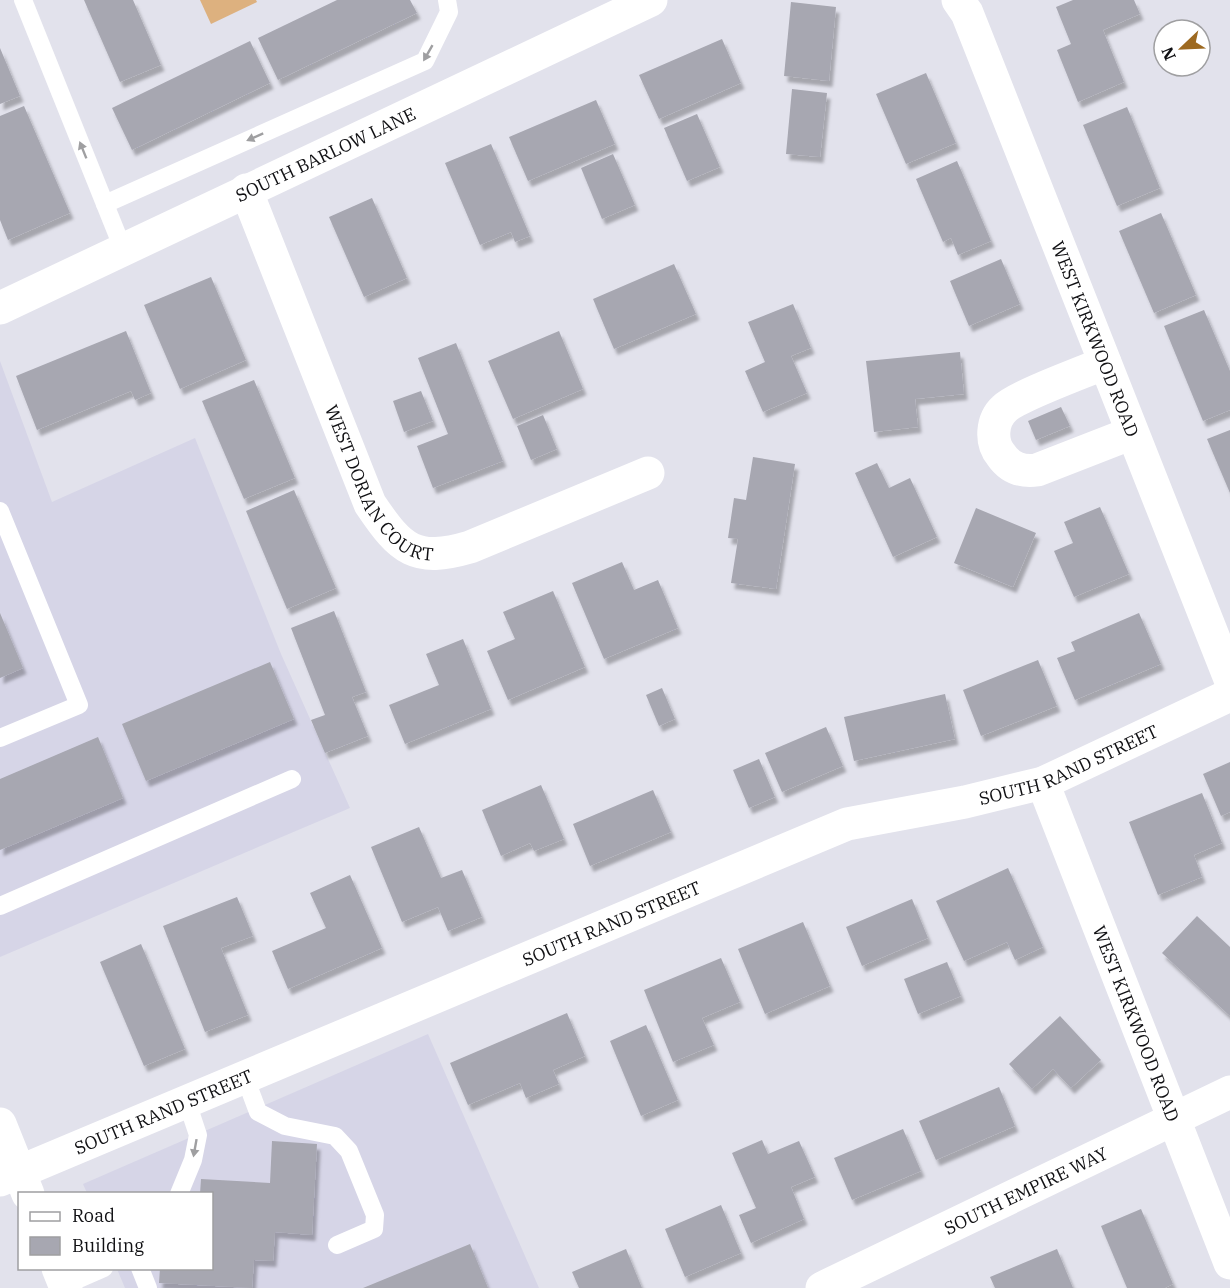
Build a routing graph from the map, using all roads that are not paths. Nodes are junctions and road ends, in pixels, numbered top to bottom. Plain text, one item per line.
1 (23, 0) edge
2 (447, 0) edge
3 (651, 0) edge
4 (958, 0) edge
5 (246, 190) junction
6 (105, 204) junction
7 (123, 249) junction
8 (0, 308) edge
9 (1105, 363) junction
10 (1132, 433) junction
11 (648, 473) dead end
12 (0, 511) edge
13 (1230, 679) edge
14 (1230, 695) edge
15 (0, 738) edge
16 (292, 779) dead end
17 (1043, 783) junction
18 (0, 906) edge
19 (245, 1077) junction
20 (1230, 1092) edge
21 (187, 1102) junction
22 (1175, 1118) junction
23 (0, 1124) edge
24 (16, 1182) edge
25 (180, 1192) edge
26 (337, 1245) dead end
27 (1230, 1263) edge
28 (100, 1270) edge
29 (140, 1270) edge
30 (63, 1280) edge
31 (148, 1288) edge
32 (822, 1288) edge

6 -> 1 lane
2 -> 6 lane
3 - 5 street, SOUTH BARLOW LANE
4 - 9 street, WEST KIRKWOOD ROAD
5 - 7 street, SOUTH BARLOW LANE
5 - 11 street, WEST DORIAN COURT
6 - 7 lane
7 - 8 street, SOUTH BARLOW LANE
9 - 10 street, WEST KIRKWOOD ROAD
9 - 10 street
10 - 13 street, WEST KIRKWOOD ROAD
12 - 15 lane
14 - 17 street, SOUTH RAND STREET
16 - 18 lane
17 - 19 street, SOUTH RAND STREET
17 - 22 street, WEST KIRKWOOD ROAD
19 - 21 street, SOUTH RAND STREET
19 - 26 lane
20 - 22 street, SOUTH EMPIRE WAY
21 - 24 street, SOUTH RAND STREET
21 -> 25 lane
22 - 27 street, WEST KIRKWOOD ROAD
22 - 32 street, SOUTH EMPIRE WAY
23 - 24 street
28 - 30 lane
29 - 31 lane

